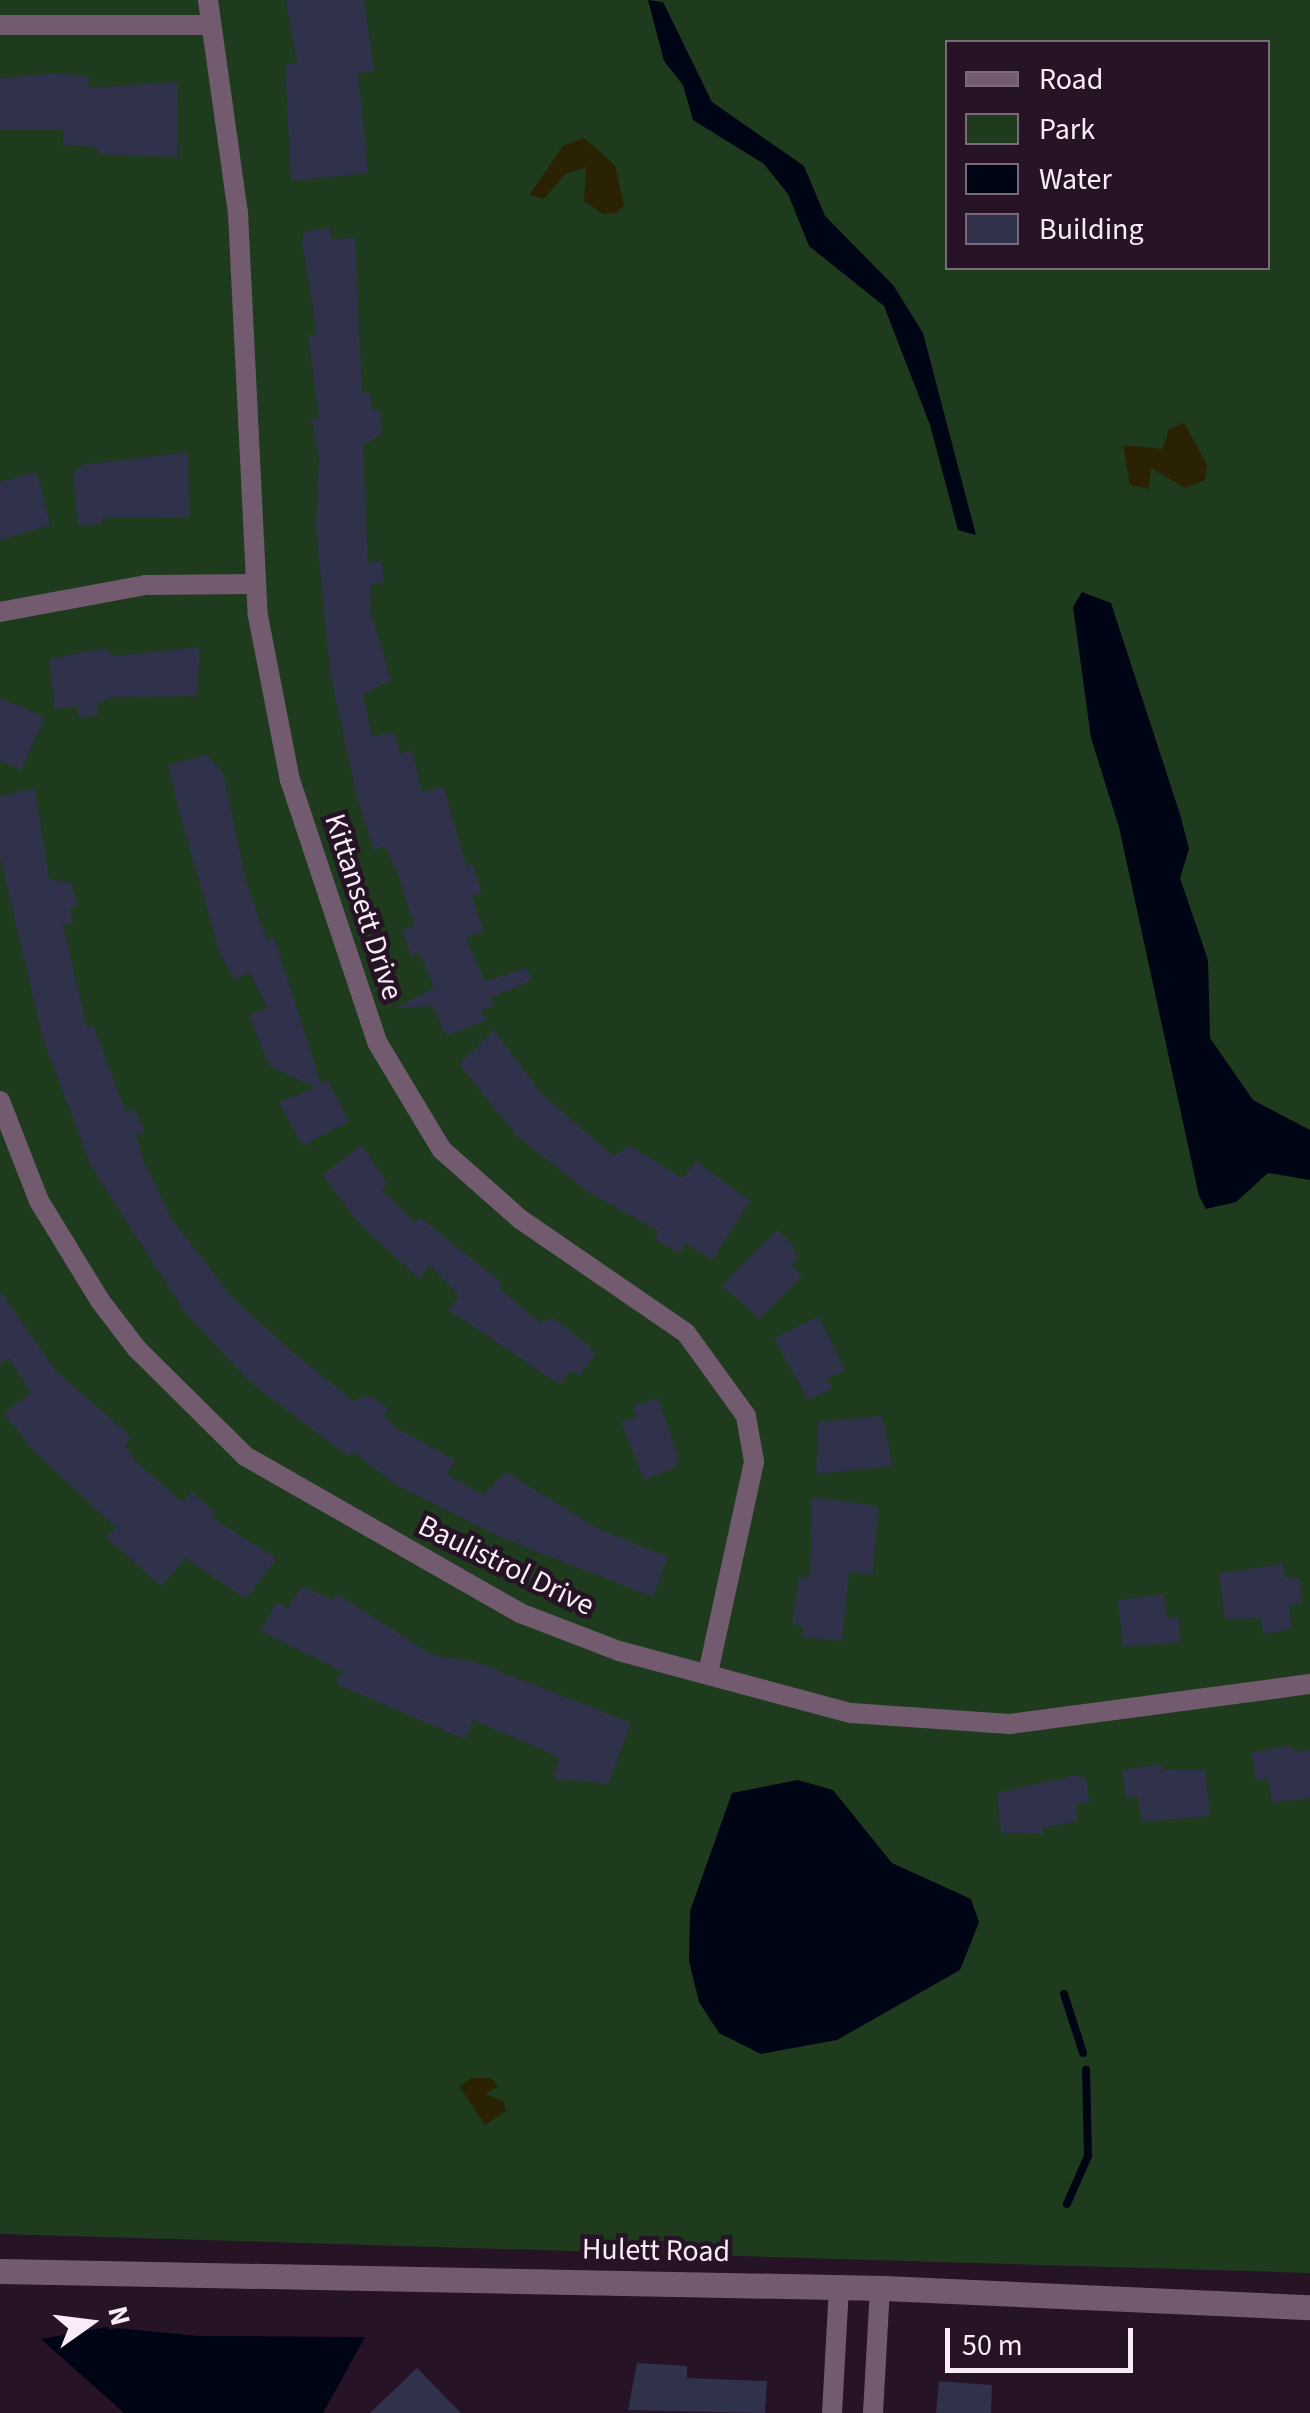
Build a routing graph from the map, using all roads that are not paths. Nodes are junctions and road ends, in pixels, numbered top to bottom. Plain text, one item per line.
1 (208, 0) edge
2 (0, 24) edge
3 (211, 25) junction
4 (255, 584) junction
5 (0, 612) edge
6 (0, 1101) edge
7 (708, 1673) junction
8 (1310, 1684) edge
9 (0, 2271) edge
10 (838, 2287) junction
11 (880, 2288) junction
12 (1310, 2307) edge
13 (832, 2413) edge
14 (873, 2413) edge

1 - 3 street, Kittansett Drive
2 - 3 street
3 - 4 street, Kittansett Drive
4 - 5 street
4 - 7 street, Kittansett Drive
6 - 7 street, Baulistrol Drive
7 - 8 street, Baulistrol Drive
9 - 10 street, Hulett Road
10 - 11 street, Hulett Road
10 - 13 street
11 - 12 street, Hulett Road
11 - 14 street

